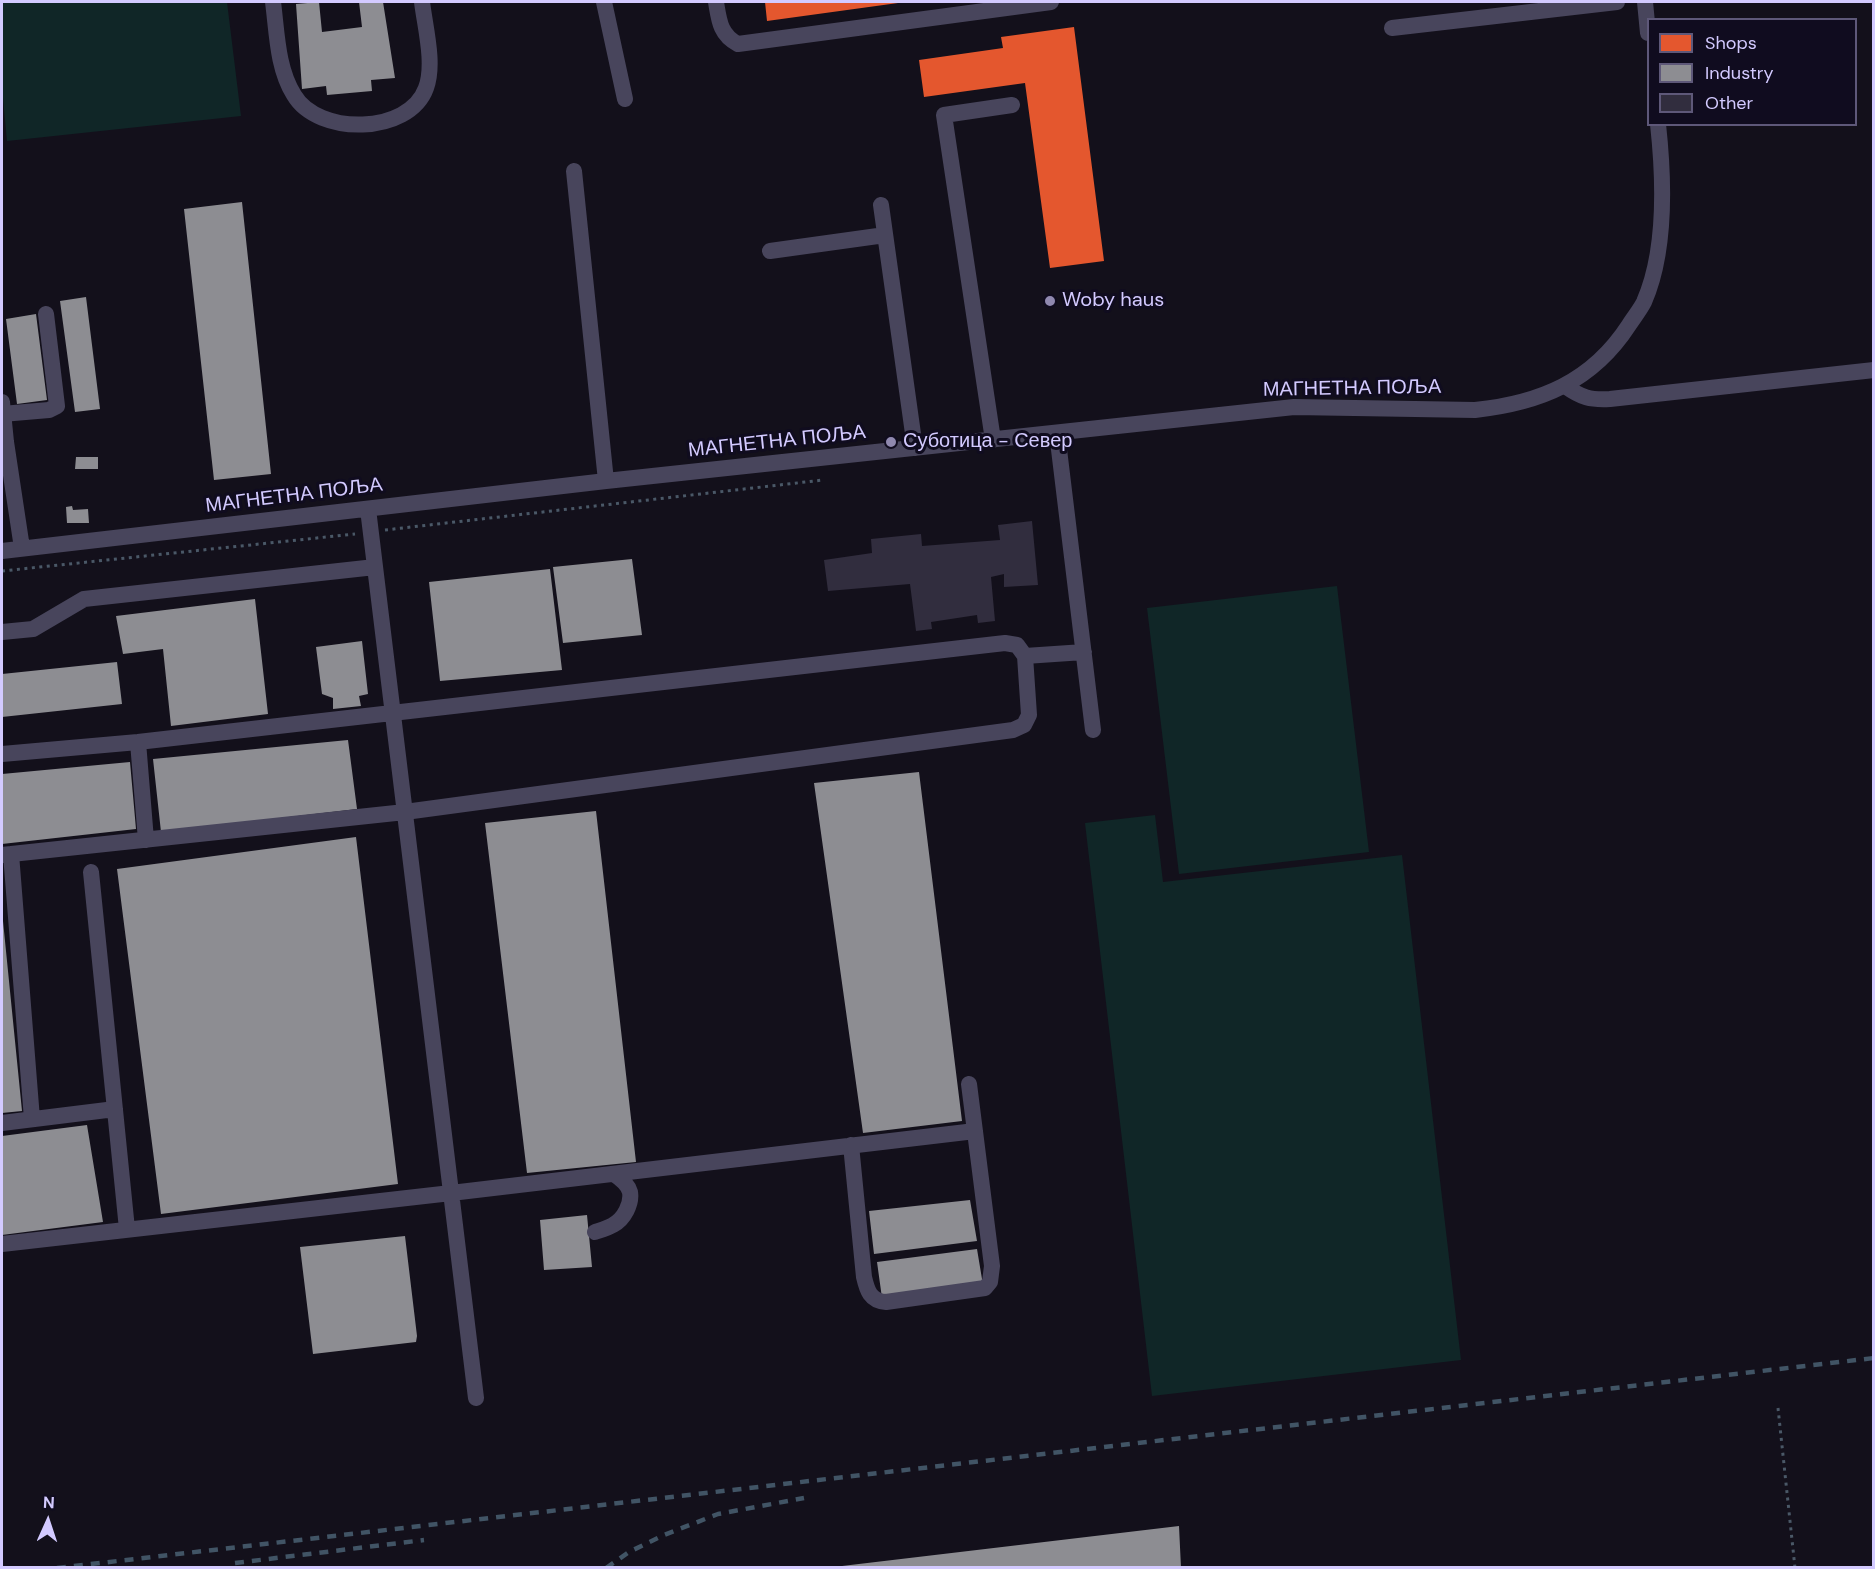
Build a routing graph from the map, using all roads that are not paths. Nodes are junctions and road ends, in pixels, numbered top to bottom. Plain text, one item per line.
1 (273, 2) edge
2 (422, 2) edge
3 (604, 2) edge
4 (716, 2) edge
5 (1051, 2) edge
6 (1617, 2) edge
7 (1645, 2) edge
8 (1647, 23) edge
9 (1392, 28) dead end
10 (625, 99) dead end
11 (1012, 105) dead end
12 (1658, 126) edge
13 (574, 171) dead end
14 (880, 205) dead end
15 (885, 235) junction
16 (770, 251) dead end
17 (46, 314) dead end
18 (1874, 370) edge
19 (1565, 386) junction
20 (2, 410) edge
21 (1057, 433) junction
22 (993, 440) junction
23 (915, 448) junction
24 (606, 481) junction
25 (368, 509) junction
26 (22, 548) junction
27 (2, 550) edge
28 (375, 567) junction
29 (2, 632) edge
30 (1083, 652) junction
31 (1025, 656) junction
32 (393, 713) junction
33 (1093, 730) dead end
34 (138, 742) junction
35 (2, 754) edge
36 (405, 812) junction
37 (146, 840) junction
38 (6, 854) edge
39 (91, 872) dead end
40 (969, 1084) dead end
41 (115, 1109) junction
42 (32, 1119) junction
43 (2, 1123) edge
44 (975, 1131) junction
45 (850, 1145) junction
46 (614, 1173) junction
47 (451, 1193) junction
48 (127, 1228) junction
49 (595, 1232) dead end
50 (2, 1244) edge
51 (476, 1398) dead end

1 - 2 street
3 - 10 street
4 - 5 street
6 - 9 street
7 - 8 street
11 - 22 street
12 - 19 street, МАГНЕТНА ПОЉА
13 - 24 street
14 - 15 street
15 - 16 street
15 - 23 street
17 - 20 street
18 - 19 street
19 - 21 street, МАГНЕТНА ПОЉА
20 - 26 street
21 - 22 street, МАГНЕТНА ПОЉА
21 - 30 street
22 - 23 street, МАГНЕТНА ПОЉА
23 - 24 street, МАГНЕТНА ПОЉА
24 - 25 street, МАГНЕТНА ПОЉА
25 - 26 street, МАГНЕТНА ПОЉА
25 - 28 street
26 - 27 street, МАГНЕТНА ПОЉА
28 - 29 street
28 - 32 street
30 - 31 street
30 - 33 street
31 - 32 street
31 - 36 street
32 - 34 street
32 - 36 street
34 - 35 street
34 - 37 street
36 - 37 street
36 - 47 street
37 - 38 street
38 - 42 street
39 - 41 street
40 - 44 street
41 - 42 street
41 - 48 street
42 - 43 street
44 - 45 street
44 - 45 street
45 - 46 street
46 - 47 street
46 - 49 street
47 - 48 street
47 - 51 street
48 - 50 street

